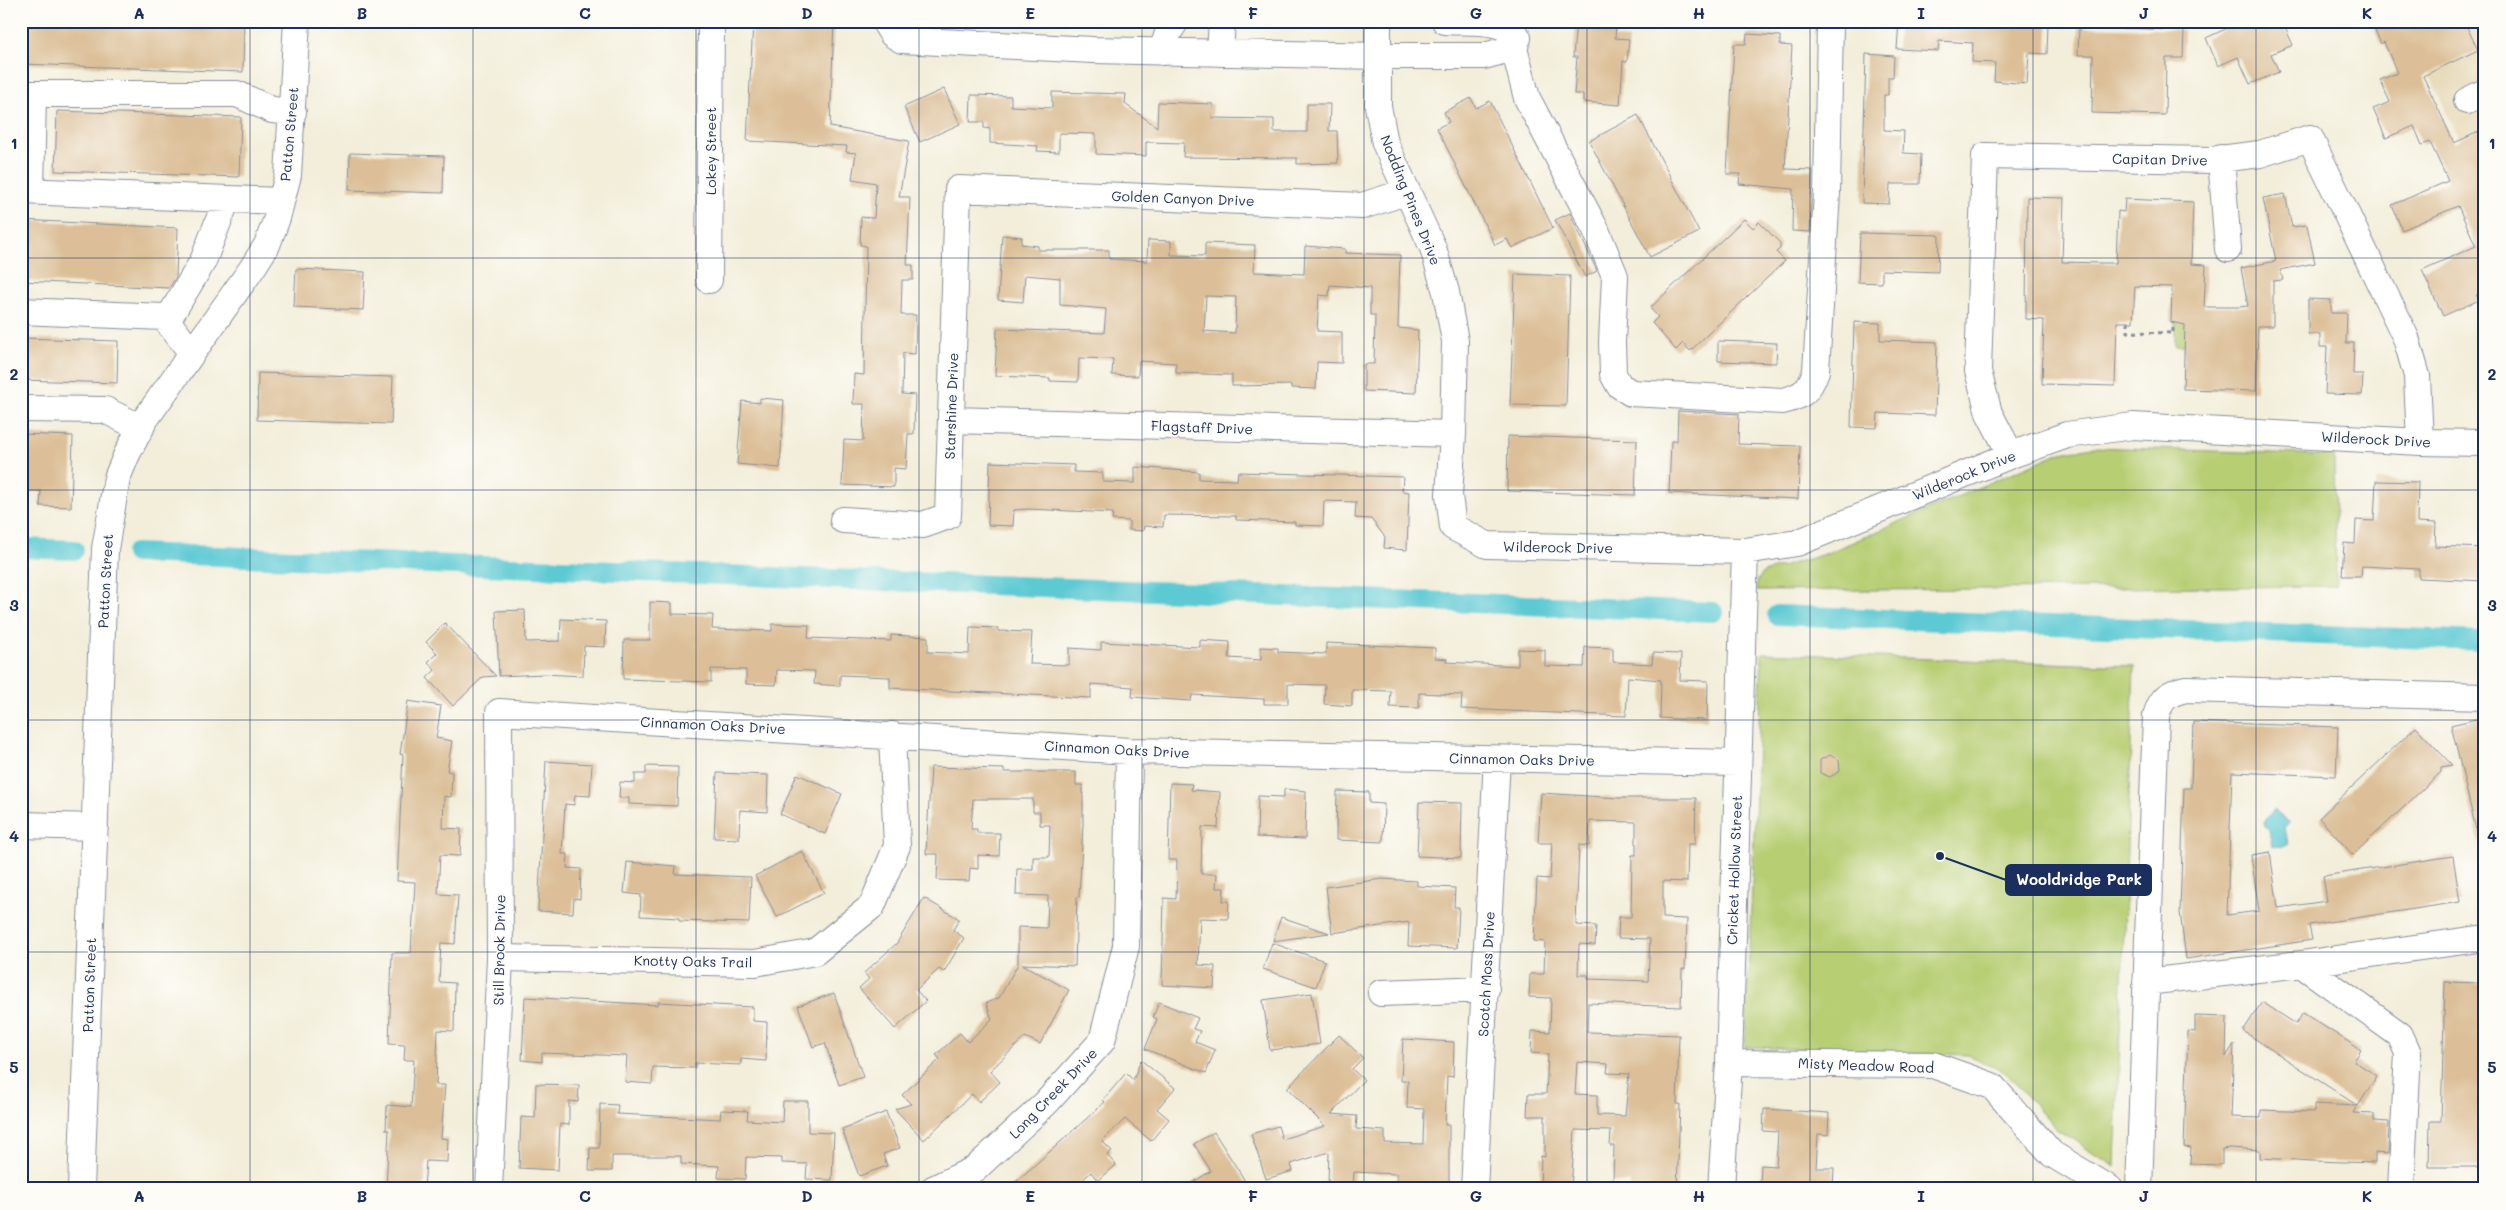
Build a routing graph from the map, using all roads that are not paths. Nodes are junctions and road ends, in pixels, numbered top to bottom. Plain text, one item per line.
1 (297, 21) edge
2 (711, 21) edge
3 (884, 21) edge
4 (1176, 21) edge
5 (1222, 21) edge
6 (1378, 21) edge
7 (1445, 21) edge
8 (1830, 21) edge
9 (1514, 48) junction
10 (1162, 52) junction
11 (1220, 53) junction
12 (1379, 56) junction
13 (27, 94) edge
14 (293, 112) junction
15 (2221, 158) junction
16 (958, 189) joint
17 (26, 191) edge
18 (1406, 192) junction
19 (227, 199) junction
20 (281, 201) junction
21 (2228, 249) dead end
22 (710, 280) dead end
23 (21, 311) edge
24 (167, 321) junction
25 (192, 353) junction
26 (21, 409) edge
27 (950, 420) junction
28 (141, 428) junction
29 (1453, 434) junction
30 (2420, 442) junction
31 (2485, 443) edge
32 (2011, 455) junction
33 (843, 520) dead end
34 (1453, 526) joint
35 (1745, 551) junction
36 (2485, 697) edge
37 (499, 712) joint
38 (892, 736) junction
39 (1129, 751) junction
40 (1497, 759) junction
41 (1737, 763) junction
42 (21, 825) edge
43 (95, 827) junction
44 (2485, 938) edge
45 (500, 958) junction
46 (2301, 964) junction
47 (2146, 982) junction
48 (1486, 989) junction
49 (1381, 993) dead end
50 (1729, 1063) junction
51 (81, 1189) edge
52 (489, 1189) edge
53 (933, 1189) edge
54 (1474, 1189) edge
55 (1722, 1189) edge
56 (2110, 1189) edge
57 (2138, 1189) edge
58 (2401, 1189) edge

1 - 14 street, Patton Street
2 - 22 street, Lokey Street
3 - 10 street
4 - 10 street
5 - 11 street
6 - 12 street, Nodding Pines Drive
7 - 9 street
8 - 9 street
9 - 12 street
10 - 11 street
11 - 12 street
12 - 18 street, Nodding Pines Drive
13 - 14 street
13 - 17 street
14 - 20 street, Patton Street
15 - 21 street
15 - 30 street, Capitan Drive
15 - 32 street, Capitan Drive
16 - 18 street, Golden Canyon Drive
16 - 27 street, Starshine Drive
17 - 19 street
18 - 29 street, Nodding Pines Drive
19 - 20 street
19 - 24 street
20 - 25 street, Patton Street
23 - 24 street
24 - 25 street
25 - 28 street, Patton Street
26 - 28 street
27 - 29 street, Flagstaff Drive
27 - 33 street, Starshine Drive
28 - 43 street, Patton Street
29 - 34 street, Nodding Pines Drive
30 - 31 street, Wilderock Drive
30 - 32 street, Wilderock Drive
32 - 35 street, Wilderock Drive
34 - 35 street, Wilderock Drive
35 - 41 street, Cricket Hollow Street
36 - 47 street
37 - 38 street, Cinnamon Oaks Drive
37 - 45 street, Still Brook Drive
38 - 39 street, Cinnamon Oaks Drive
38 - 45 street, Knotty Oaks Trail
39 - 40 street, Cinnamon Oaks Drive
39 - 53 street, Long Creek Drive
40 - 41 street, Cinnamon Oaks Drive
40 - 48 street, Scotch Moss Drive
41 - 50 street, Cricket Hollow Street
42 - 43 street
43 - 51 street, Patton Street
44 - 46 street
45 - 52 street, Still Brook Drive
46 - 47 street
46 - 58 street
47 - 57 street
48 - 49 street
48 - 54 street, Scotch Moss Drive
50 - 55 street, Cricket Hollow Street
50 - 56 street, Misty Meadow Road

